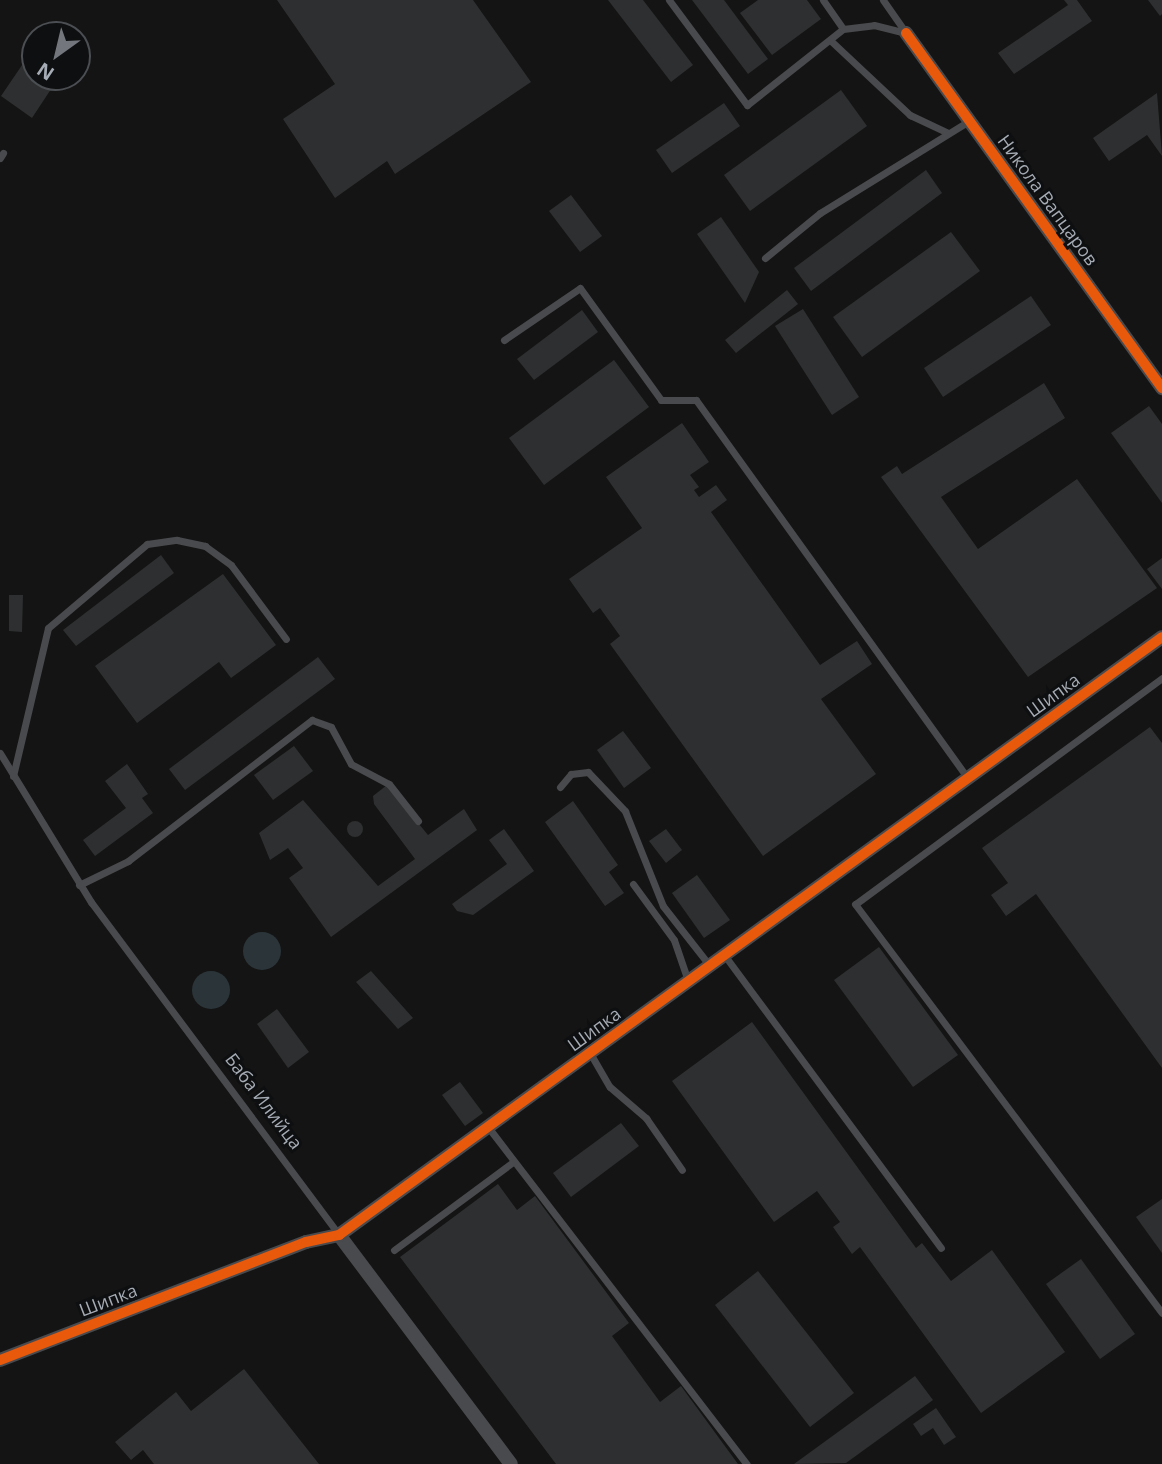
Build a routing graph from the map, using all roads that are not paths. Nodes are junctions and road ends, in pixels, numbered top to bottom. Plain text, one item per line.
1 (669, 0) edge
2 (823, 0) edge
3 (883, 0) edge
4 (844, 29) junction
5 (906, 33) junction
6 (830, 40) junction
7 (969, 121) junction
8 (948, 133) junction
9 (765, 258) dead end
10 (504, 340) dead end
11 (1162, 387) edge
12 (1162, 637) edge
13 (286, 639) dead end
14 (1162, 678) edge
15 (0, 752) edge
16 (13, 776) junction
17 (968, 778) junction
18 (560, 787) dead end
19 (418, 821) dead end
20 (633, 884) dead end
21 (79, 885) junction
22 (725, 956) junction
23 (710, 966) junction
24 (688, 982) junction
25 (590, 1053) junction
26 (488, 1128) junction
27 (513, 1163) junction
28 (682, 1170) dead end
29 (340, 1235) junction
30 (941, 1248) dead end
31 (394, 1250) dead end
32 (1162, 1313) edge
33 (0, 1360) edge
34 (510, 1464) edge
35 (747, 1464) edge

1 - 6 lane
2 - 4 lane
3 - 5 lane, Никола Вапцаров
4 - 5 lane
4 - 6 lane
5 - 7 street, Никола Вапцаров
6 - 8 lane
7 - 8 lane
7 - 11 street, Никола Вапцаров
8 - 9 lane
10 - 17 lane
12 - 17 street, Шипка
13 - 16 lane
14 - 32 lane
15 - 16 lane, Баба Илийца
16 - 21 lane, Баба Илийца
17 - 22 street, Шипка
18 - 23 lane
19 - 21 lane
20 - 24 lane
21 - 29 lane, Баба Илийца
22 - 23 street, Шипка
22 - 30 lane
23 - 24 street, Шипка
24 - 25 street, Шипка
25 - 26 street, Шипка
25 - 28 lane
26 - 27 lane
26 - 29 street, Шипка
27 - 31 lane
27 - 35 lane
29 - 33 street, Шипка
29 - 34 street, Баба Илийца

